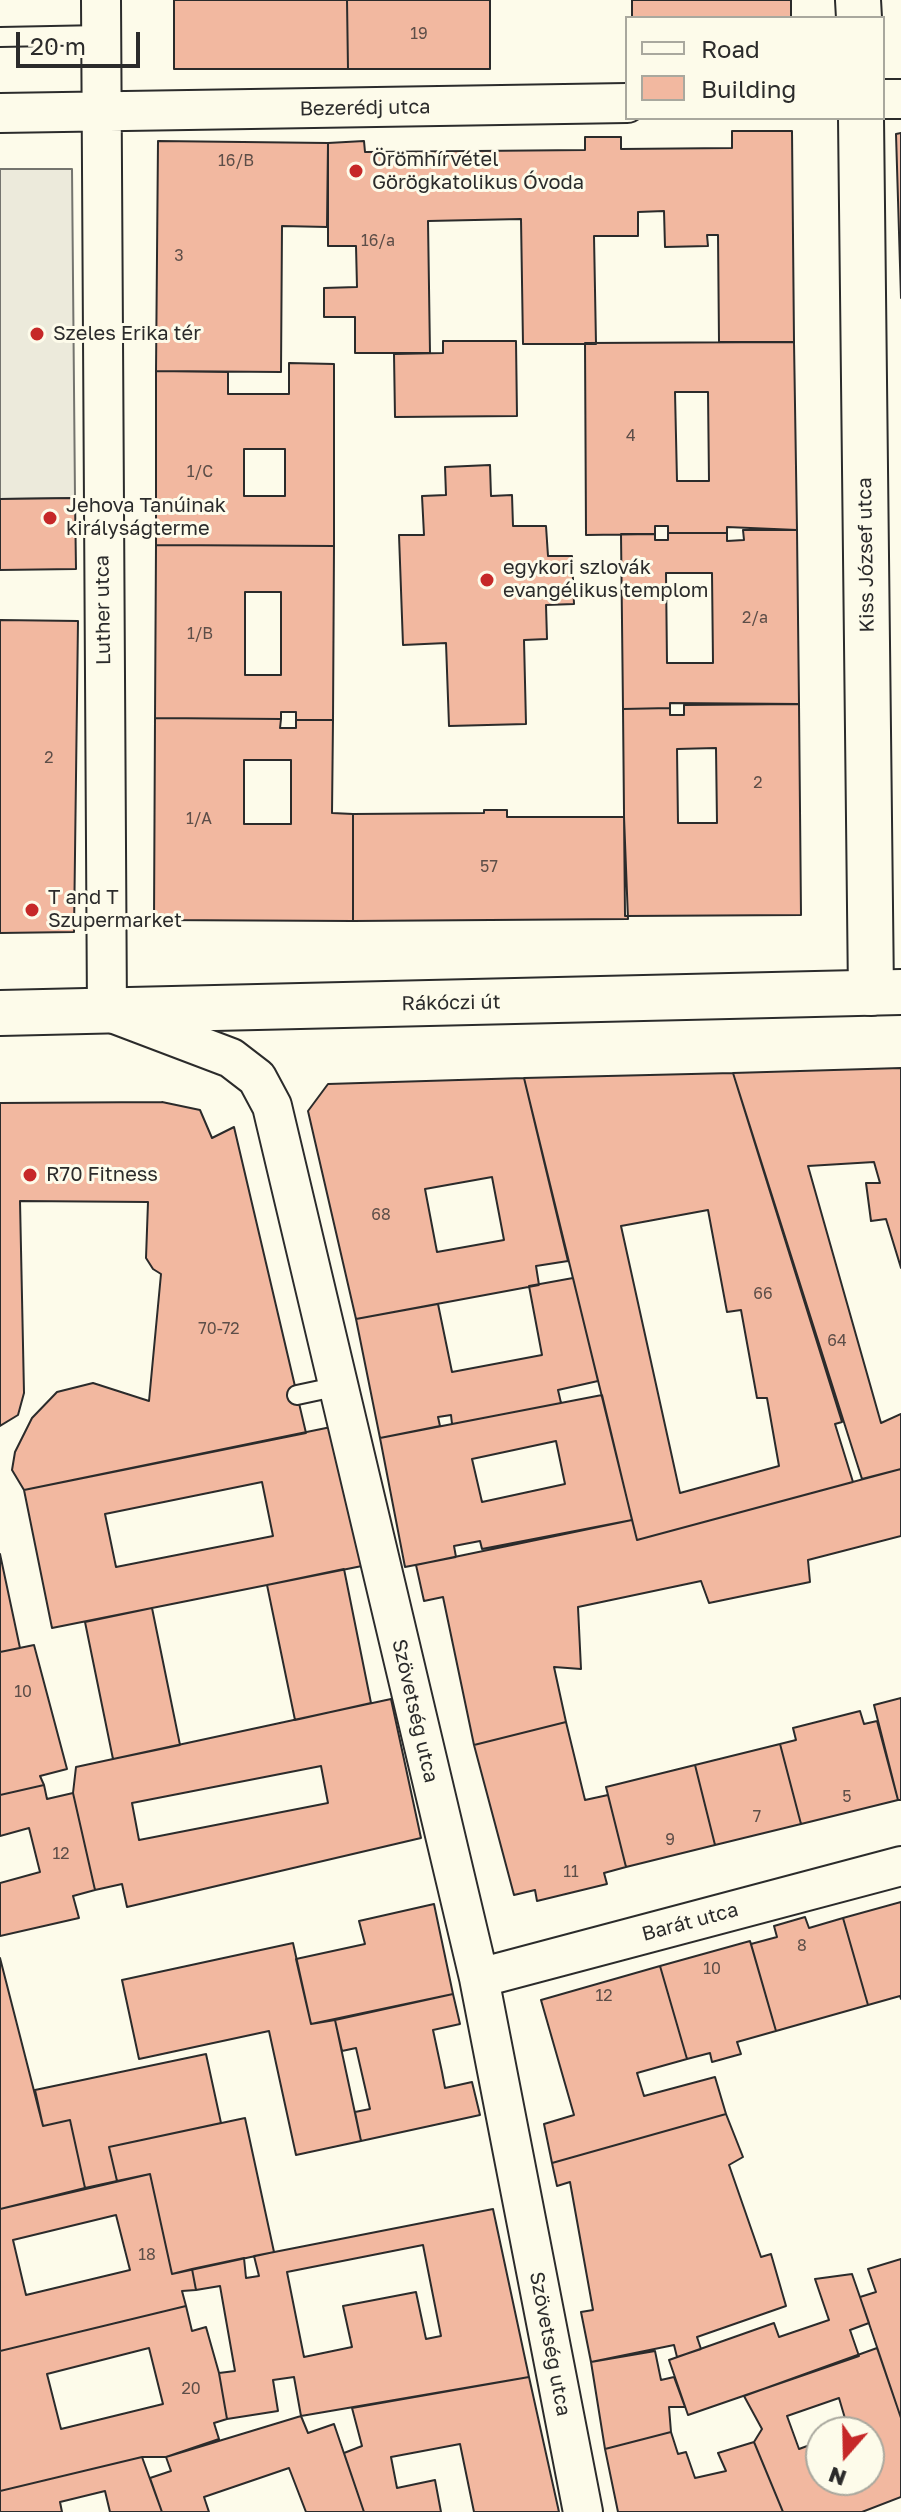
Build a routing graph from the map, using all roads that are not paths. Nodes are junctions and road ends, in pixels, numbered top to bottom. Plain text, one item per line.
1 (102, 18) edge
2 (0, 37) edge
3 (625, 103) edge
4 (0, 113) edge
5 (102, 113) junction
6 (861, 120) edge
7 (886, 992) edge
8 (107, 1011) junction
9 (0, 1013) edge
10 (339, 1386) junction
11 (297, 1395) dead end
12 (901, 1866) edge
13 (479, 1978) junction
14 (583, 2512) edge

1 - 2 lane
1 - 5 street, Luther utca
3 - 5 street, Bezerédj utca
4 - 5 street, Bezerédj utca
5 - 8 street, Luther utca
6 - 7 street, Kiss József utca
7 - 8 street, Rákóczi út
8 - 9 street, Rákóczi út
8 - 10 street, Szövetség utca
10 - 11 lane
10 - 13 street, Szövetség utca
12 - 13 street, Barát utca
13 - 14 street, Szövetség utca

